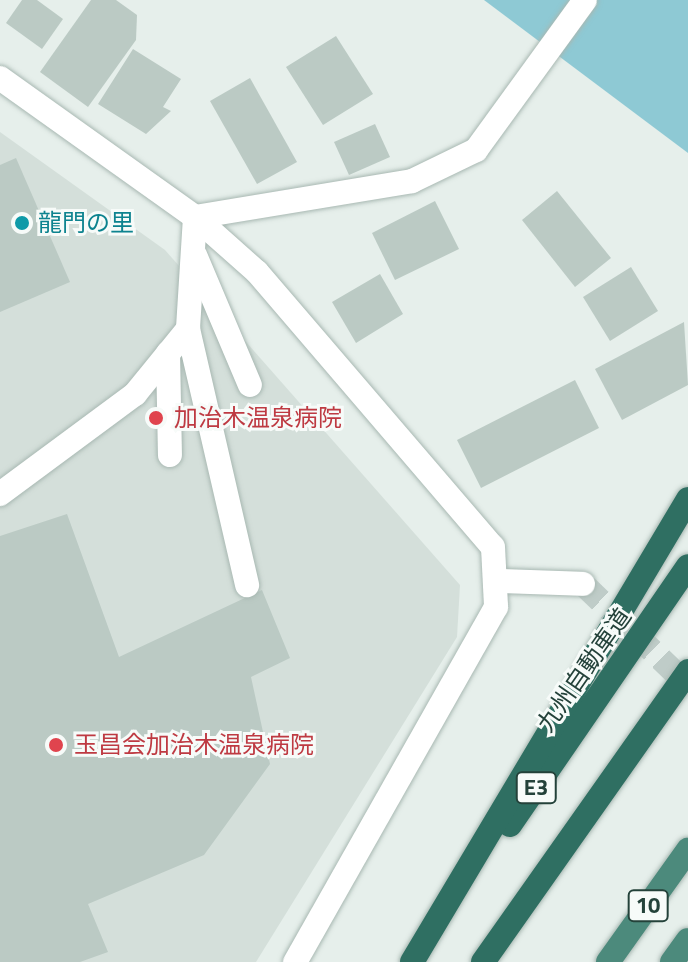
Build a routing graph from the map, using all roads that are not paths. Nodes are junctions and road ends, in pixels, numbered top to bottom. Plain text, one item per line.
1 (585, 0) edge
2 (0, 78) edge
3 (195, 217) junction
4 (192, 248) junction
5 (188, 329) junction
6 (168, 353) junction
7 (250, 385) dead end
8 (170, 455) dead end
9 (0, 494) edge
10 (688, 499) edge
11 (688, 566) edge
12 (499, 581) junction
13 (583, 584) tunnel mouth
14 (247, 585) dead end
15 (688, 671) edge
16 (688, 850) edge
17 (688, 940) edge
18 (295, 962) edge
19 (413, 962) edge
20 (483, 962) edge
21 (608, 962) edge
22 (672, 962) edge

1 - 3 street
2 - 3 street
3 - 4 street
3 - 12 street
4 - 5 street
4 - 7 street
5 - 6 street
5 - 14 street
6 - 8 street
6 - 9 street
10 - 19 highway
11 - 19 highway, 九州自動車道 / E3
12 - 13 street
12 - 18 street
15 - 20 highway, E3
16 - 21 highway, 10
17 - 22 highway, 10

